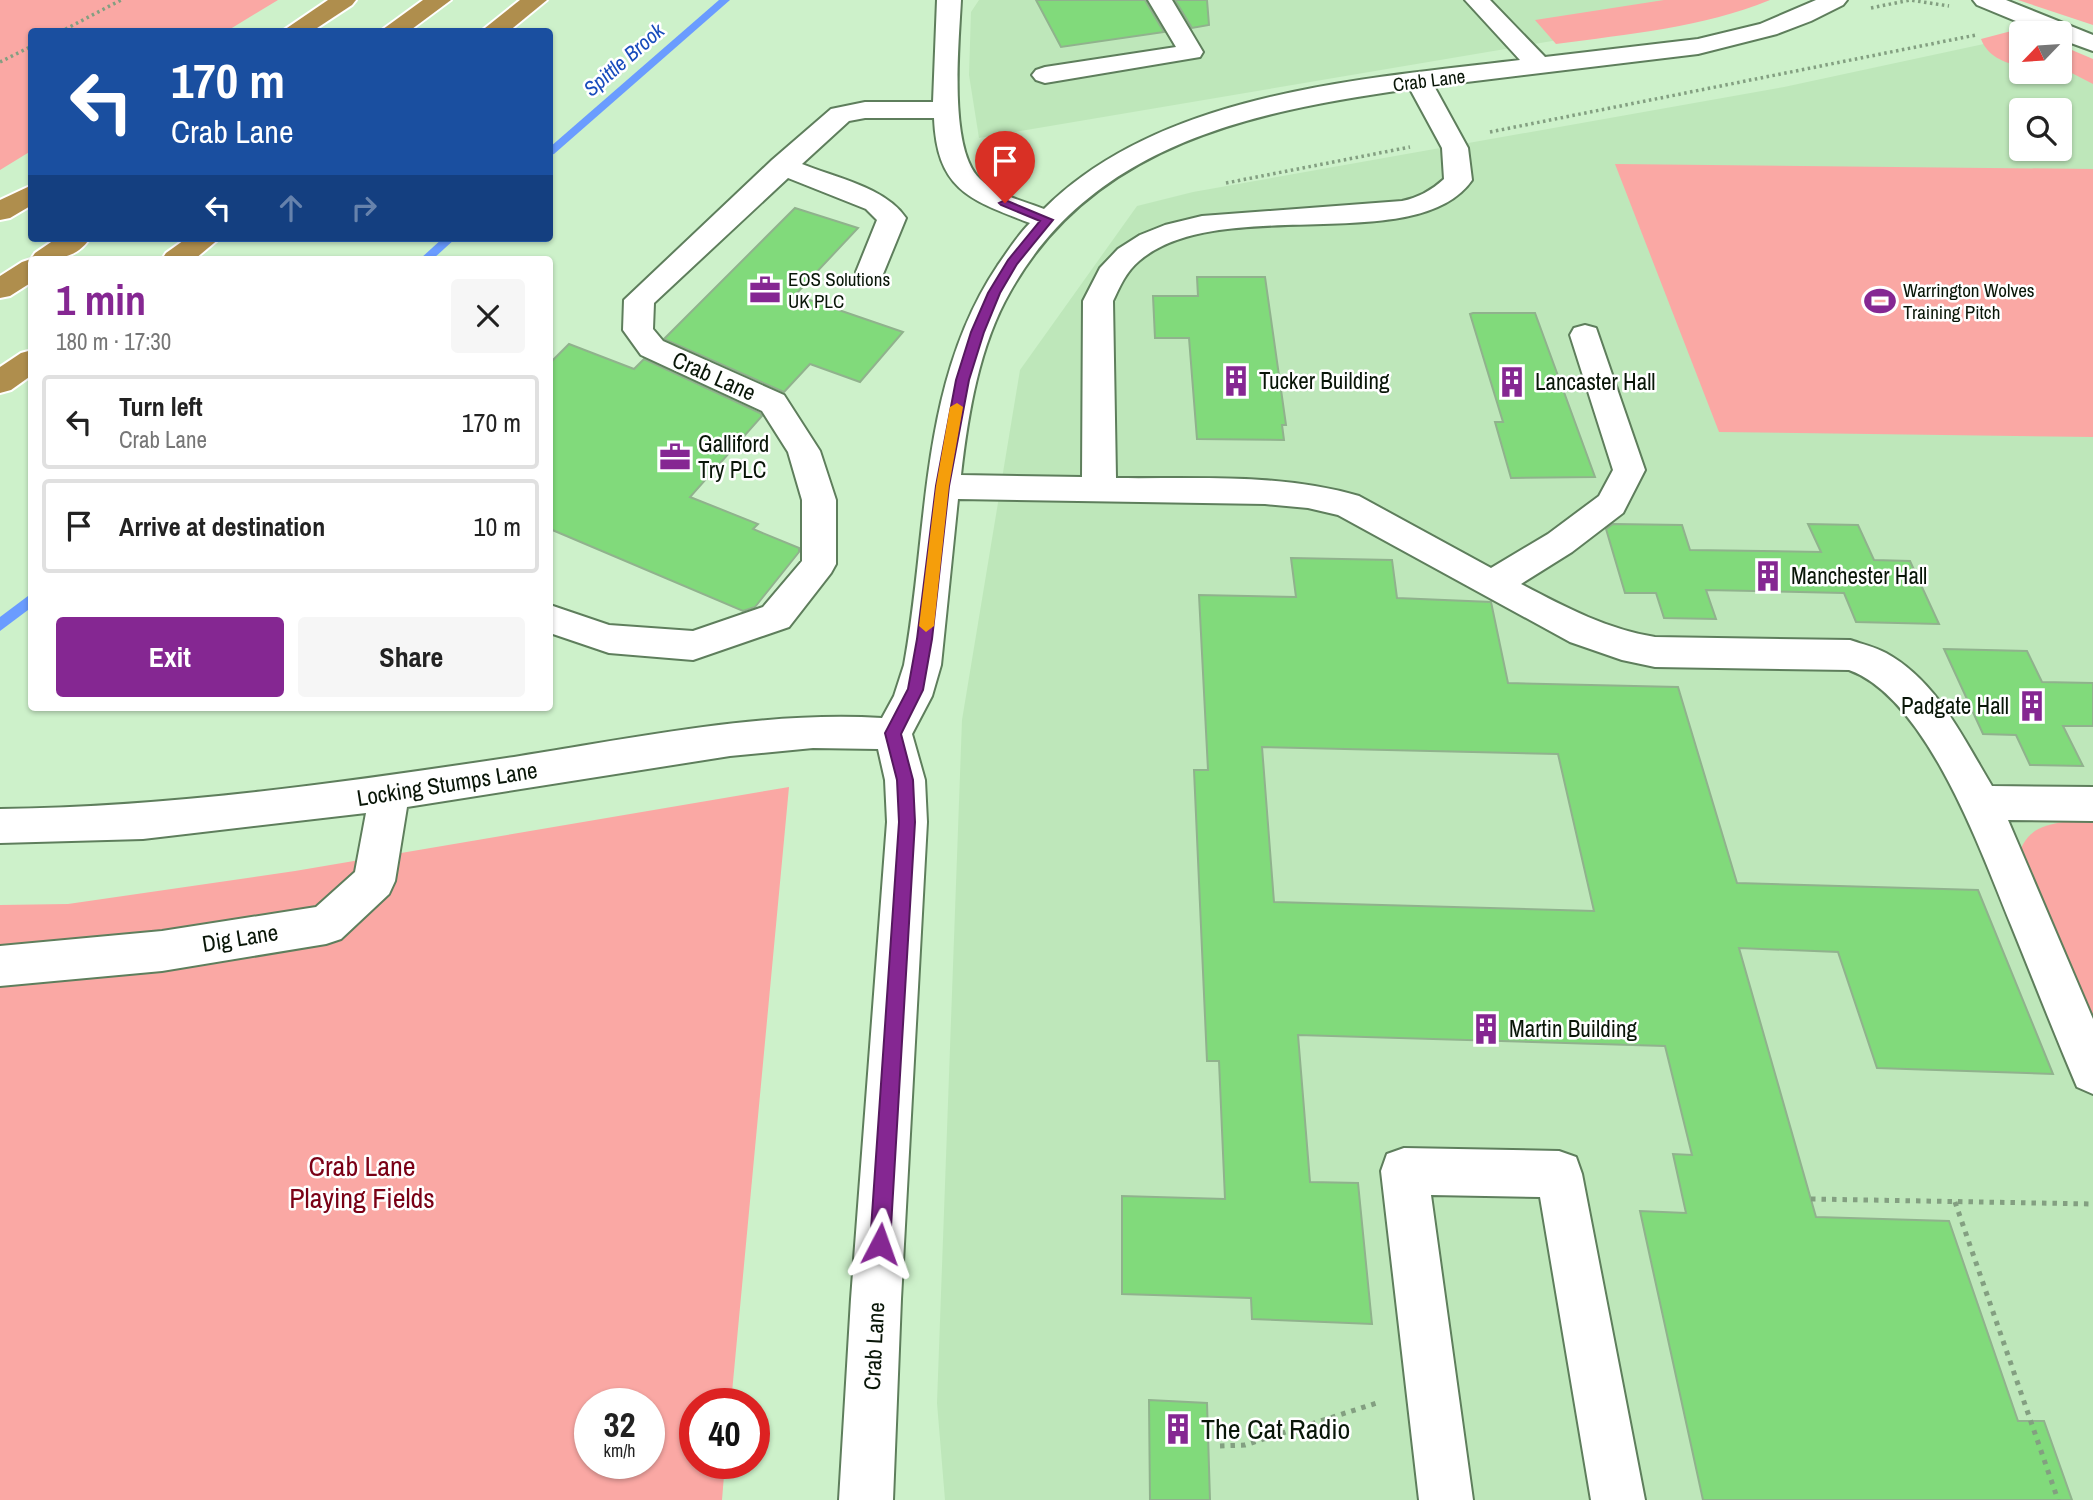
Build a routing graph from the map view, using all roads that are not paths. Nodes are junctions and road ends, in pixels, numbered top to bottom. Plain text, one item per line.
1 (344, 0) edge
2 (439, 0) edge
3 (535, 0) edge
4 (949, 0) edge
5 (1160, 0) edge
6 (1476, 0) edge
7 (1835, 0) edge
8 (1984, 0) edge
9 (299, 28) edge
10 (397, 28) edge
11 (497, 28) edge
12 (2093, 44) edge
13 (1538, 65) junction
14 (1045, 75) dead end
15 (1418, 81) junction
16 (945, 110) junction
17 (782, 166) junction
18 (28, 195) edge
19 (0, 212) edge
20 (1047, 220) junction
21 (70, 242) edge
22 (200, 242) edge
23 (49, 256) edge
24 (180, 256) edge
25 (28, 271) edge
26 (871, 272) dead end
27 (0, 289) edge
28 (1585, 335) dead end
29 (28, 363) edge
30 (0, 382) edge
31 (943, 486) junction
32 (1099, 488) junction
33 (1492, 585) junction
34 (553, 620) edge
35 (893, 733) junction
36 (390, 792) junction
37 (1981, 803) junction
38 (2093, 804) edge
39 (0, 826) edge
40 (0, 966) edge
41 (2093, 1072) edge
42 (866, 1500) edge
43 (1447, 1500) edge
44 (1618, 1500) edge

1 - 9 highway
2 - 10 highway
3 - 11 highway
4 - 16 street
5 - 14 street
6 - 13 street
7 - 13 street, Crab Lane
8 - 12 street
13 - 15 street, Crab Lane
15 - 20 street, Crab Lane
15 - 32 street
16 - 17 street, Crab Lane
16 - 20 street
17 - 26 street
17 - 34 street, Crab Lane
18 - 19 highway
20 - 31 street, Crab Lane
21 - 23 highway
22 - 24 highway
25 - 27 highway
28 - 33 street
29 - 30 highway
31 - 32 street
31 - 35 street, Crab Lane
32 - 33 street
33 - 37 street
35 - 36 street, Locking Stumps Lane
35 - 42 street, Crab Lane
36 - 39 street, Locking Stumps Lane
36 - 40 street, Dig Lane
37 - 38 street
37 - 41 street
43 - 44 street

